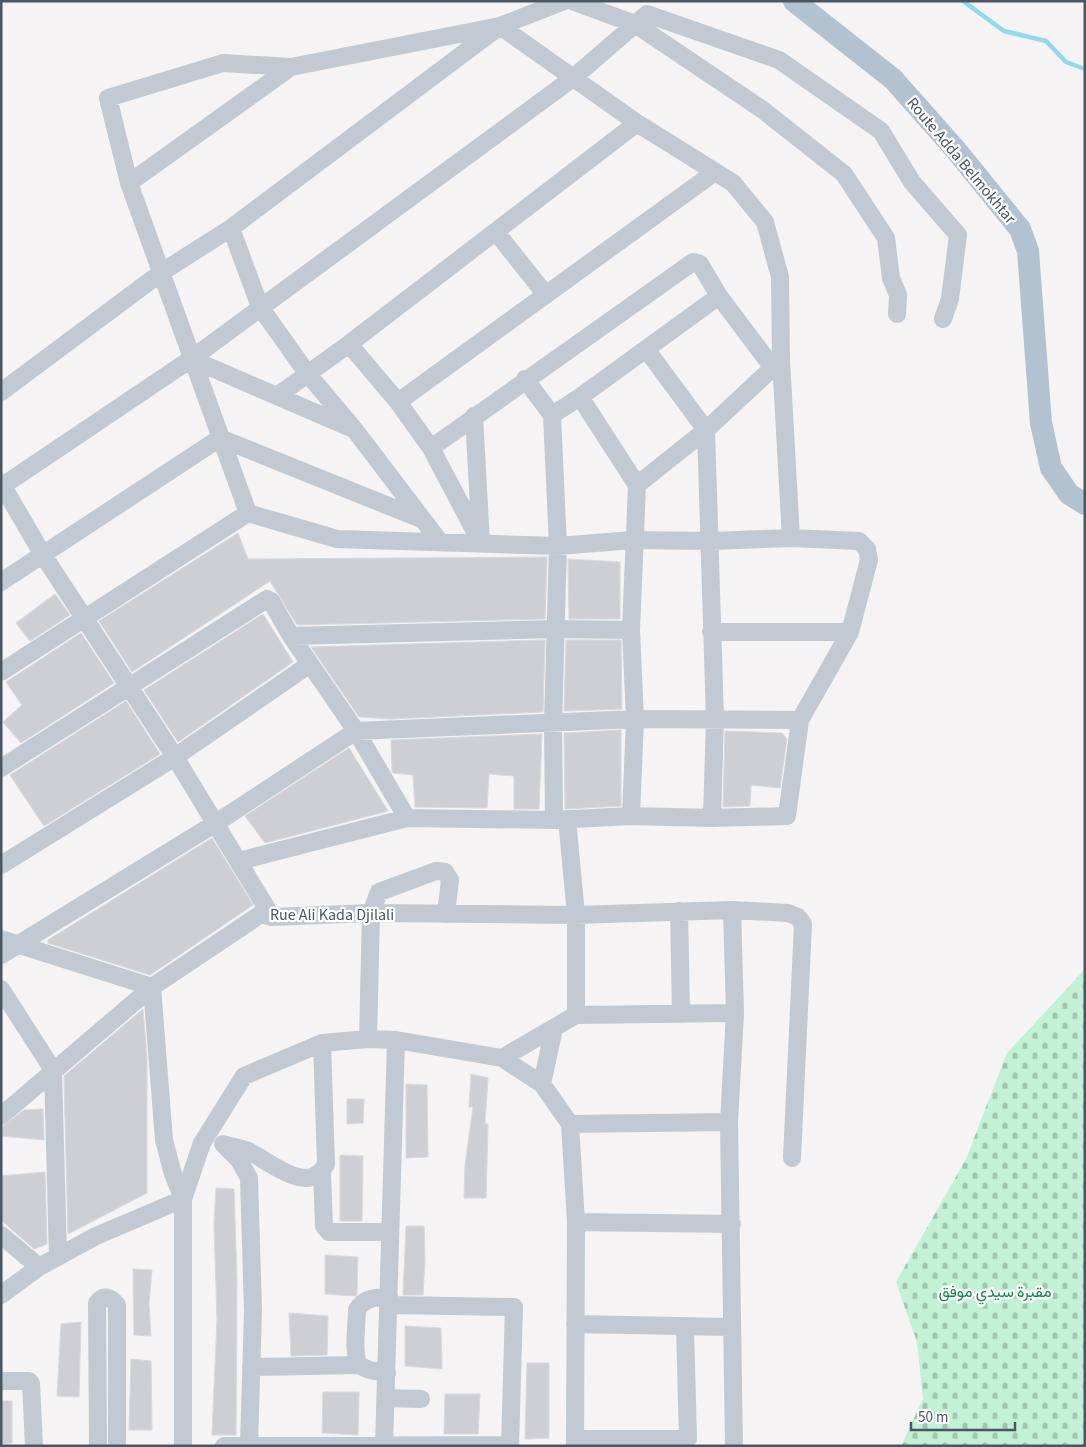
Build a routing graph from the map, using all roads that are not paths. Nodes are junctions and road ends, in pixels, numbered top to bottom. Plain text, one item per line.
1 (564, 1) edge
2 (572, 1) edge
3 (794, 1) edge
4 (641, 19) junction
5 (500, 26) junction
6 (291, 67) junction
7 (573, 78) junction
8 (637, 123) junction
9 (715, 172) junction
10 (129, 183) junction
11 (231, 228) junction
12 (496, 232) junction
13 (162, 272) junction
14 (546, 295) junction
15 (719, 296) junction
16 (260, 308) junction
17 (897, 314) dead end
18 (943, 320) dead end
19 (349, 344) junction
20 (646, 349) junction
21 (191, 360) junction
22 (777, 364) junction
23 (307, 373) junction
24 (525, 379) junction
25 (1, 392) edge
26 (276, 396) junction
27 (580, 397) junction
28 (398, 402) junction
29 (552, 415) junction
30 (474, 416) junction
31 (354, 429) junction
32 (706, 430) junction
33 (220, 438) junction
34 (431, 448) junction
35 (2, 485) edge
36 (637, 485) junction
37 (1085, 504) edge
38 (248, 513) junction
39 (421, 519) junction
40 (790, 538) junction
41 (633, 540) junction
42 (711, 541) junction
43 (440, 542) junction
44 (481, 543) junction
45 (558, 546) junction
46 (43, 555) junction
47 (1, 582) edge
48 (85, 619) junction
49 (555, 629) junction
50 (631, 630) junction
51 (711, 632) junction
52 (850, 632) junction
53 (291, 636) junction
54 (310, 664) junction
55 (1, 672) edge
56 (128, 688) junction
57 (715, 718) junction
58 (635, 719) junction
59 (800, 720) junction
60 (553, 723) junction
61 (356, 731) junction
62 (175, 757) junction
63 (1, 768) edge
64 (631, 816) junction
65 (407, 818) junction
66 (712, 818) junction
67 (560, 819) junction
68 (216, 823) junction
69 (239, 861) junction
70 (1, 865) edge
71 (732, 910) junction
72 (679, 911) junction
73 (371, 913) junction
74 (446, 914) junction
75 (576, 914) junction
76 (272, 917) junction
77 (1, 939) edge
78 (19, 944) junction
79 (1, 955) edge
80 (152, 987) junction
81 (1, 989) edge
82 (735, 1013) junction
83 (681, 1014) junction
84 (576, 1015) junction
85 (554, 1028) junction
86 (368, 1039) junction
87 (396, 1040) junction
88 (322, 1043) junction
89 (502, 1058) junction
90 (53, 1070) junction
91 (542, 1084) junction
92 (2, 1116) edge
93 (729, 1122) junction
94 (570, 1124) junction
95 (202, 1143) junction
96 (223, 1144) junction
97 (792, 1158) dead end
98 (322, 1172) junction
99 (183, 1199) junction
100 (576, 1222) junction
101 (732, 1224) junction
102 (390, 1232) junction
103 (1, 1235) edge
104 (58, 1257) junction
105 (39, 1267) junction
106 (1, 1295) edge
107 (389, 1300) junction
108 (576, 1324) junction
109 (685, 1327) junction
110 (731, 1327) junction
111 (360, 1365) junction
112 (251, 1367) junction
113 (387, 1373) junction
114 (1, 1381) edge
115 (386, 1398) junction
116 (421, 1398) dead end
117 (575, 1443) edge
118 (688, 1443) edge
119 (249, 1445) edge
120 (384, 1445) edge
121 (34, 1446) edge
122 (98, 1446) edge
123 (118, 1446) edge
124 (183, 1446) edge
125 (224, 1446) edge
126 (510, 1446) edge
127 (734, 1446) edge

1 - 5 street
2 - 4 street
3 - 37 main road, Route Adda Belmokhtar
4 - 7 street
4 - 17 street
4 - 18 street
5 - 6 street
5 - 7 street
5 - 11 street
6 - 10 street
6 - 10 street
7 - 8 street
7 - 16 street
8 - 9 street
8 - 12 street
9 - 14 street
9 - 22 street
10 - 13 street
11 - 13 street
11 - 16 street
12 - 14 street
12 - 19 street
13 - 21 street
13 - 25 street
14 - 28 street
15 - 20 street
15 - 22 street
15 - 24 street
16 - 21 street
16 - 23 street
19 - 23 street
19 - 28 street
20 - 27 street
20 - 32 street
21 - 26 street
21 - 33 street
21 - 35 street
22 - 32 street
22 - 40 street
23 - 26 street
23 - 31 street
24 - 29 street
24 - 30 street
26 - 31 street
27 - 29 street
27 - 36 street
28 - 34 street
29 - 45 street
30 - 34 street
30 - 44 street
31 - 39 street
32 - 36 street
32 - 42 street
33 - 38 street
33 - 39 street
33 - 46 street
34 - 44 street
35 - 46 street
36 - 41 street
38 - 43 street
38 - 48 street
39 - 43 street
40 - 42 street
40 - 52 street
41 - 42 street
41 - 45 street
41 - 50 street
42 - 51 street
43 - 44 street
44 - 45 street
45 - 49 street
46 - 47 street
46 - 48 street
48 - 55 street
48 - 56 street
49 - 50 street
49 - 53 street
49 - 60 street
50 - 58 street
51 - 52 street
51 - 57 street
52 - 59 street
53 - 54 street
53 - 56 street
54 - 61 street
54 - 62 street
56 - 62 street
56 - 63 street
57 - 58 street
57 - 59 street
57 - 66 street
58 - 60 street
58 - 64 street
59 - 66 street
60 - 61 street
60 - 67 street
61 - 65 street
61 - 68 street
62 - 68 street
62 - 70 street
64 - 66 street
64 - 67 street
65 - 67 street
65 - 69 street
67 - 75 street
68 - 69 street
68 - 78 street
69 - 76 street
71 - 72 street, Rue Ali Kada Djilali
71 - 82 street
71 - 97 street, Rue Ali Kada Djilali
72 - 75 street, Rue Ali Kada Djilali
72 - 83 street
73 - 74 street, Rue Ali Kada Djilali
73 - 74 street
73 - 76 street, Rue Ali Kada Djilali
73 - 86 street
74 - 75 street, Rue Ali Kada Djilali
75 - 84 street
76 - 80 street, Rue Ali Kada Djilali
77 - 78 street
78 - 79 street
78 - 80 street
80 - 90 street, Rue Ali Kada Djilali
80 - 99 street
81 - 90 street
82 - 83 street
82 - 93 street
83 - 84 street
84 - 85 street
85 - 89 street
85 - 91 street
86 - 87 street
86 - 88 street
87 - 89 street
87 - 102 street
88 - 95 street
88 - 98 street
89 - 91 street
90 - 92 street, Rue Ali Kada Djilali
90 - 104 street
91 - 94 street
93 - 94 street
93 - 101 street
94 - 100 street
95 - 96 street
95 - 99 street
96 - 98 street
96 - 112 street
98 - 102 street
99 - 104 street
99 - 124 street
100 - 101 street
100 - 108 street
101 - 110 street
102 - 107 street
103 - 105 street
104 - 105 street
105 - 106 street
107 - 111 street
107 - 113 street
107 - 126 street
108 - 109 street
108 - 117 street
109 - 110 street
109 - 118 street
110 - 127 street
111 - 112 street
111 - 113 street
112 - 119 street
113 - 115 street
114 - 121 street
115 - 116 street
115 - 120 street
117 - 118 street
119 - 120 street
119 - 125 street
120 - 126 street
122 - 123 street

